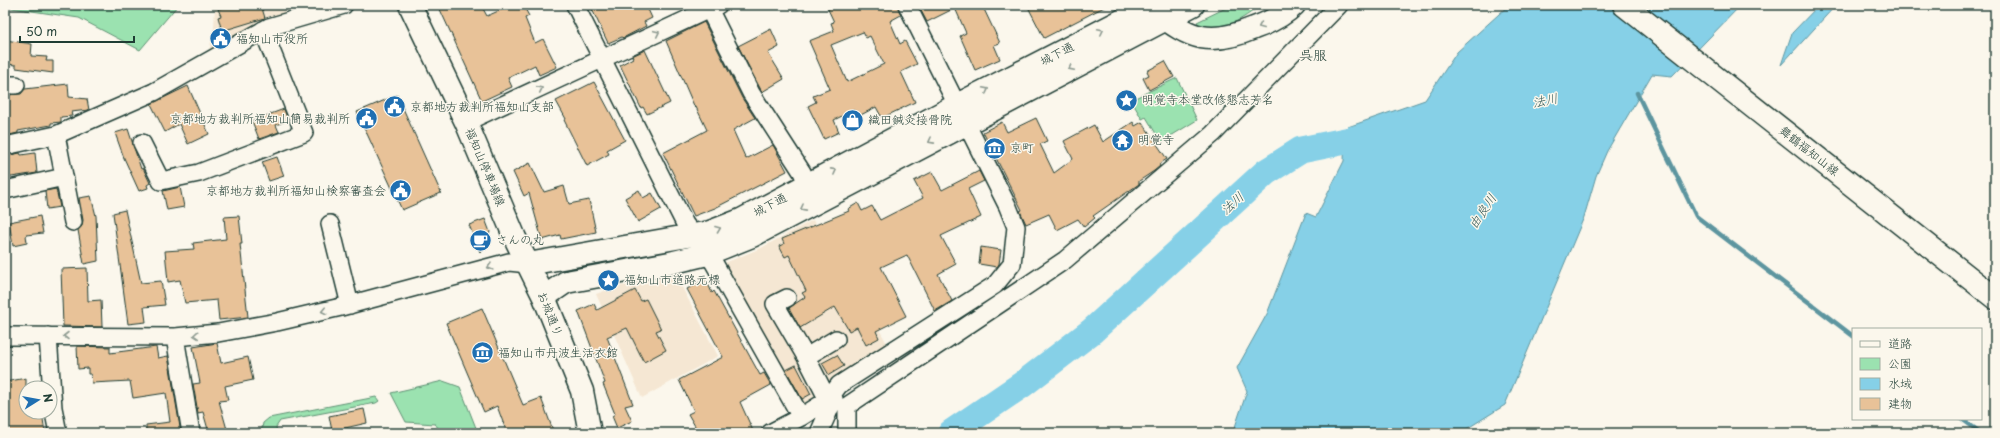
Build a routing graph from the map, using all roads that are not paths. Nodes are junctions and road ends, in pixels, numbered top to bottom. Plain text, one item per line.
1 (344, 5) edge
2 (410, 5) edge
3 (575, 5) edge
4 (907, 5) edge
5 (1193, 5) edge
6 (1294, 5) edge
7 (1339, 5) edge
8 (1624, 5) edge
9 (713, 7) edge
10 (320, 8) edge
11 (1154, 9) edge
12 (263, 30) junction
13 (602, 59) junction
14 (961, 114) junction
15 (466, 122) junction
16 (56, 135) junction
17 (142, 143) dead end
18 (5, 146) edge
19 (64, 177) junction
20 (808, 185) junction
21 (5, 190) edge
22 (73, 222) dead end
23 (330, 224) dead end
24 (693, 235) junction
25 (707, 254) junction
26 (528, 264) junction
27 (544, 297) junction
28 (787, 298) dead end
29 (1995, 298) edge
30 (350, 305) junction
31 (5, 336) edge
32 (48, 336) junction
33 (175, 336) junction
34 (836, 338) dead end
35 (806, 357) junction
36 (836, 402) junction
37 (800, 417) junction
38 (58, 433) edge
39 (191, 433) edge
40 (590, 433) edge
41 (770, 433) edge
42 (819, 433) edge
43 (847, 433) edge

1 - 10 street
2 - 15 main road, 福知山停車場線
3 - 13 street
4 - 14 street
5 - 11 main road, 城下通
6 -> 11 main road
7 - 36 street
8 - 29 main road, 舞鶴福知山線
13 -> 9 street
9 - 20 street
10 - 12 street
11 - 14 main road, 城下通
12 - 16 street
12 - 17 street
15 -> 13 street
13 - 24 street
20 -> 14 main road, 城下通
14 -> 25 main road, 城下通
14 - 36 street
15 - 26 main road, 福知山停車場線
16 - 18 street
16 - 19 street
19 - 21 street
19 - 22 street
24 -> 20 main road, 城下通
23 - 30 street
24 - 25 street
24 - 26 main road, 城下通
25 - 26 main road, 城下通
25 - 27 main road, 城下通
25 - 37 street
26 - 27 main road, お城通り
26 -> 30 street
27 - 40 main road, お城通り
28 - 35 street
30 -> 33 street
31 - 32 street
33 -> 32 street
32 - 38 street
33 - 39 street
34 - 35 street
35 - 36 street
36 - 37 street
36 - 42 street
36 - 43 street
37 - 41 street

